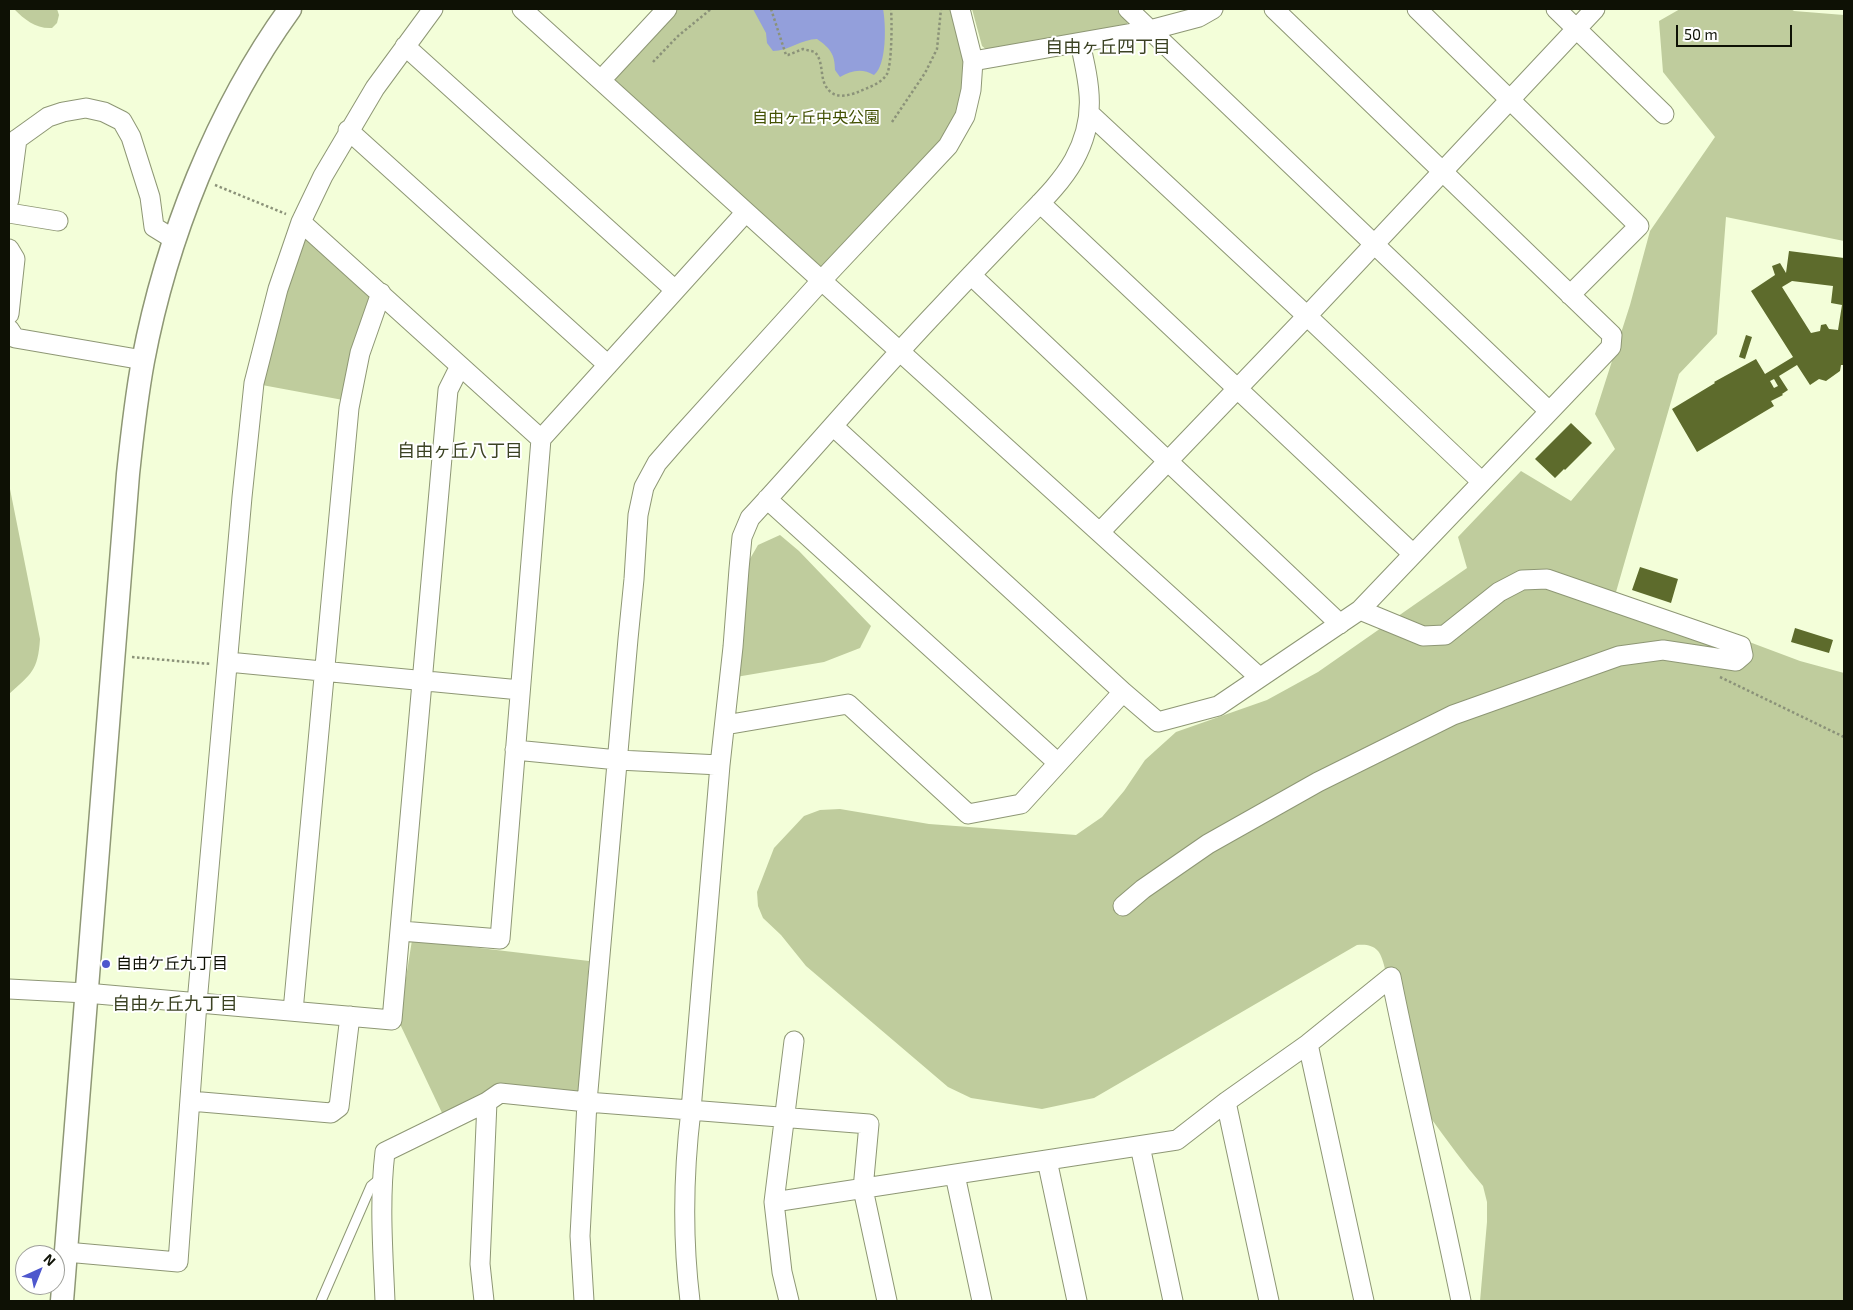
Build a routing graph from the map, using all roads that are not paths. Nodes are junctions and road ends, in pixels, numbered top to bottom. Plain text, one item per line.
1 (433, 9) edge
2 (522, 9) edge
3 (667, 9) edge
4 (960, 9) edge
5 (1128, 9) edge
6 (1213, 9) edge
7 (1274, 9) edge
8 (1417, 9) edge
9 (1556, 9) edge
10 (1596, 9) edge
11 (287, 10) edge
12 (1576, 28) junction
13 (1150, 30) junction
14 (1080, 42) junction
15 (405, 46) junction
16 (973, 61) junction
17 (601, 80) junction
18 (1509, 100) junction
19 (1090, 114) junction
20 (1664, 114) dead end
21 (348, 130) junction
22 (13, 142) edge
23 (1442, 172) junction
24 (9, 200) edge
25 (1040, 203) junction
26 (9, 212) edge
27 (746, 212) junction
28 (58, 221) dead end
29 (300, 222) junction
30 (175, 240) junction
31 (1374, 244) junction
32 (9, 249) edge
33 (971, 275) junction
34 (821, 281) junction
35 (675, 290) junction
36 (381, 293) junction
37 (1570, 295) junction
38 (9, 314) edge
39 (1306, 316) junction
40 (9, 329) edge
41 (898, 351) junction
42 (143, 360) junction
43 (608, 365) junction
44 (460, 366) junction
45 (1237, 388) junction
46 (1549, 411) junction
47 (833, 426) junction
48 (541, 439) junction
49 (1168, 461) junction
50 (1482, 482) junction
51 (767, 499) junction
52 (1100, 532) junction
53 (1414, 554) junction
54 (1360, 610) junction
55 (1340, 624) junction
56 (228, 664) junction
57 (325, 671) junction
58 (1259, 677) junction
59 (422, 680) junction
60 (520, 690) junction
61 (1123, 692) junction
62 (725, 725) junction
63 (515, 750) junction
64 (618, 760) junction
65 (1058, 763) junction
66 (720, 765) junction
67 (1123, 906) dead end
68 (401, 932) junction
69 (9, 988) edge
70 (86, 993) junction
71 (197, 1003) junction
72 (293, 1010) junction
73 (350, 1016) junction
74 (794, 1041) dead end
75 (1308, 1044) junction
76 (190, 1101) junction
77 (487, 1102) junction
78 (587, 1102) junction
79 (1226, 1102) junction
80 (691, 1110) junction
81 (784, 1118) junction
82 (1140, 1146) junction
83 (1047, 1160) junction
84 (955, 1175) junction
85 (382, 1177) junction
86 (863, 1189) junction
87 (774, 1202) junction
88 (66, 1252) junction
89 (62, 1301) edge
90 (320, 1301) edge
91 (385, 1301) edge
92 (484, 1301) edge
93 (584, 1301) edge
94 (690, 1301) edge
95 (789, 1301) edge
96 (887, 1301) edge
97 (982, 1301) edge
98 (1077, 1301) edge
99 (1173, 1301) edge
100 (1269, 1301) edge
101 (1364, 1301) edge
102 (1461, 1301) edge

1 - 15 street
2 - 17 street
3 - 17 street
4 - 16 street
5 - 13 street
6 - 13 street
7 - 23 street
8 - 18 street
9 - 12 street
10 - 12 street
11 - 30 street
12 - 18 street
12 - 20 street
13 - 14 street
13 - 31 street
14 - 16 street
14 - 19 street
15 - 21 street
15 - 35 street
16 - 34 street
17 - 27 street
18 - 23 street
18 - 37 street
19 - 25 street
19 - 39 street
21 - 29 street
21 - 43 street
22 - 24 street
22 - 30 street
23 - 31 street
23 - 37 street
25 - 33 street
25 - 45 street
26 - 28 street
27 - 34 street
27 - 35 street
29 - 36 street
29 - 56 street
30 - 42 street
31 - 39 street
31 - 46 street
32 - 38 street
33 - 41 street
33 - 49 street
34 - 41 street
34 - 64 street
35 - 43 street
36 - 44 street
36 - 57 street
37 - 46 street
39 - 45 street
39 - 50 street
40 - 42 street
41 - 47 street
41 - 52 street
42 - 70 street
43 - 48 street
44 - 48 street
44 - 59 street
45 - 49 street
45 - 53 street
46 - 50 street
47 - 51 street
47 - 61 street
48 - 60 street
49 - 52 street
49 - 55 street
50 - 53 street
51 - 62 street
51 - 65 street
52 - 58 street
53 - 54 street
54 - 55 street
54 - 67 street
55 - 58 street
56 - 57 street
56 - 71 street
57 - 59 street
57 - 72 street
58 - 61 street
59 - 60 street
59 - 68 street
60 - 63 street
61 - 65 street
62 - 65 street
62 - 66 street
63 - 64 street
63 - 68 street
64 - 66 street
64 - 78 street
66 - 80 street
68 - 73 street
69 - 70 street
70 - 71 street
70 - 88 street
71 - 72 street
71 - 76 street
72 - 73 street
73 - 76 street
74 - 81 street
75 - 79 street
75 - 101 street
75 - 102 street
76 - 88 street
77 - 78 street
77 - 85 street
77 - 92 street
78 - 80 street
78 - 93 street
79 - 82 street
79 - 100 street
80 - 81 street
80 - 94 street
81 - 86 street
81 - 87 street
82 - 83 street
82 - 99 street
83 - 84 street
83 - 98 street
84 - 86 street
84 - 97 street
85 - 90 lane
85 - 91 street
86 - 87 street
86 - 96 street
87 - 95 street
88 - 89 street

